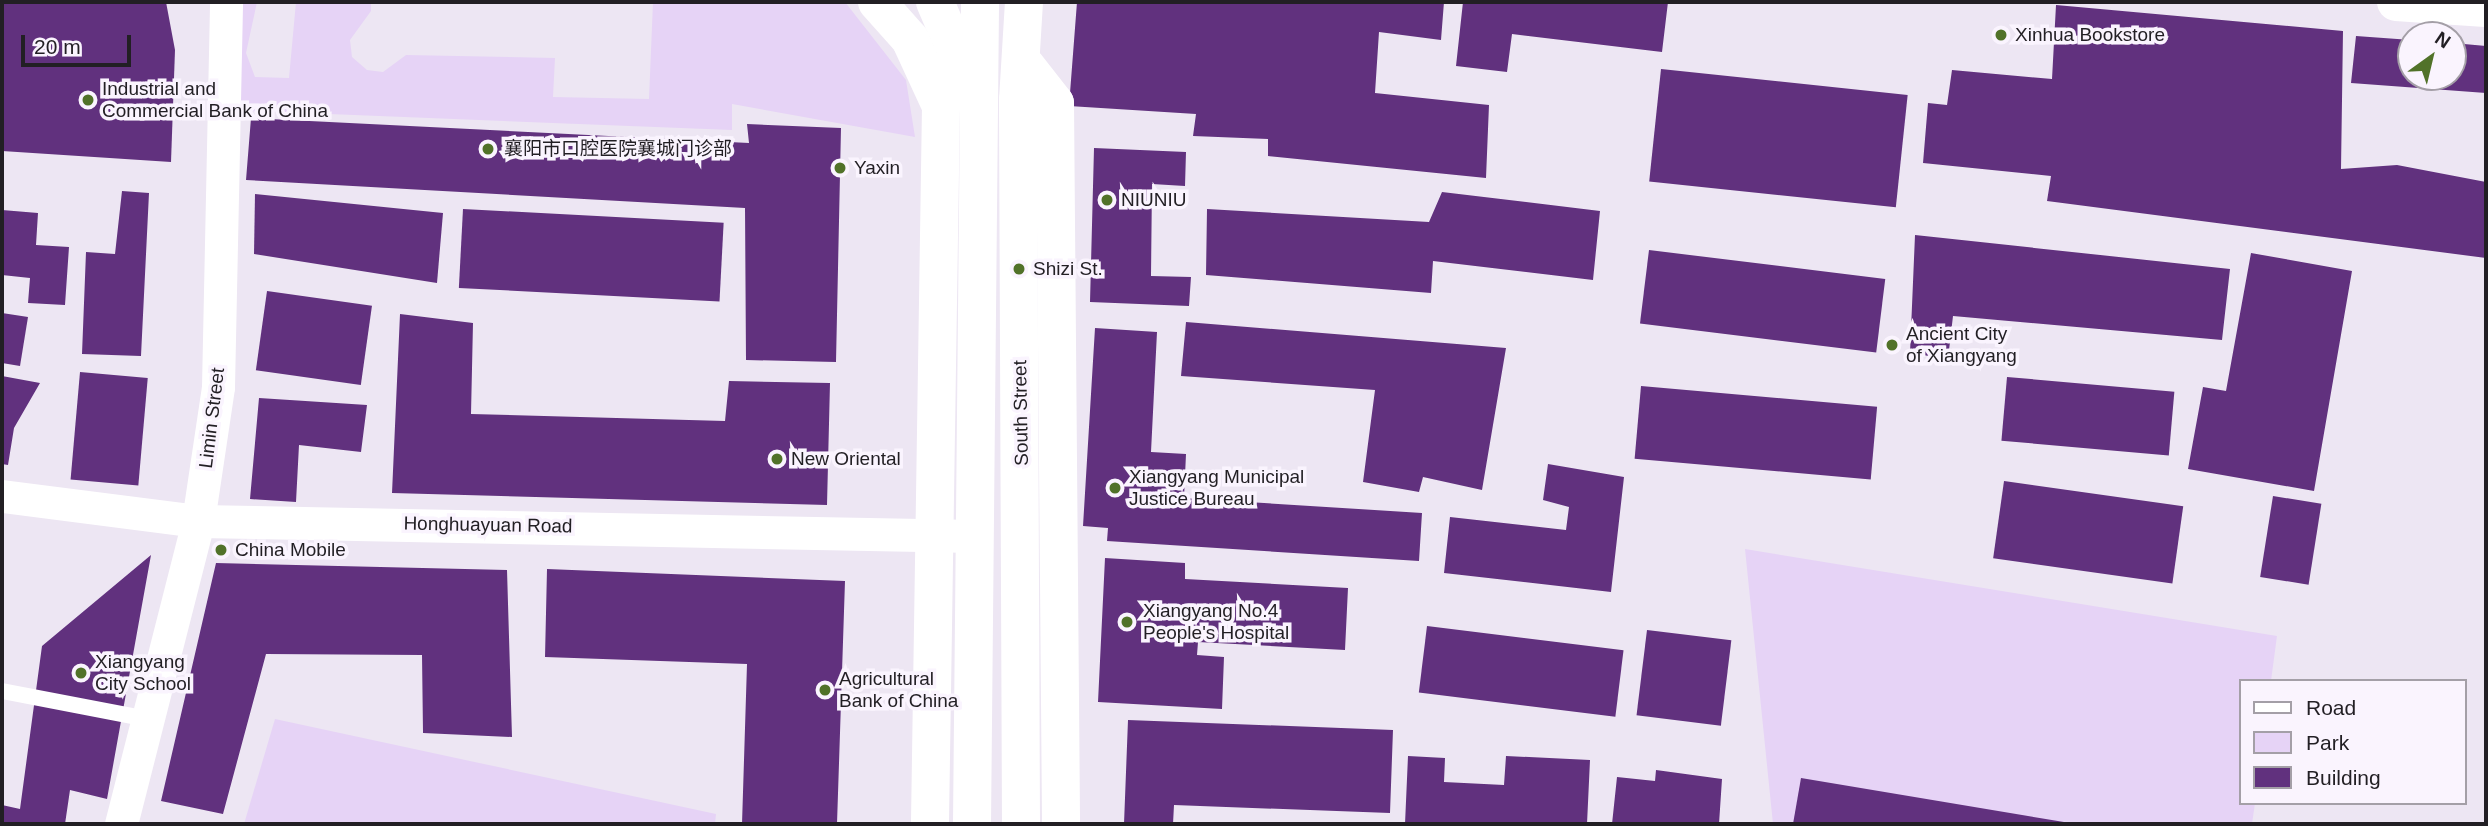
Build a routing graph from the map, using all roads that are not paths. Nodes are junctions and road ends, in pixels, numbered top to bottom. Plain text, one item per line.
1 (226, 2) edge
2 (877, 2) edge
3 (935, 2) edge
4 (980, 2) edge
5 (1024, 2) edge
6 (1044, 2) edge
7 (2396, 2) edge
8 (2486, 8) edge
9 (1022, 83) junction
10 (979, 106) junction
11 (2, 496) edge
12 (198, 521) junction
13 (933, 535) junction
14 (975, 536) junction
15 (2, 691) edge
16 (148, 719) junction
17 (121, 824) edge
18 (930, 824) edge
19 (972, 824) edge
20 (1021, 824) edge
21 (1061, 824) edge

1 - 12 street, Limin Street
2 - 13 main road
3 - 10 main road
4 - 10 main road
5 - 9 main road, South Street
6 - 9 main road
7 - 8 main road
9 - 20 main road, South Street
9 - 21 main road
10 - 14 main road
11 - 12 street, Honghuayuan Road
12 - 13 street, Honghuayuan Road
12 - 16 street, Limin Street
13 - 14 street, Honghuayuan Road
13 - 18 main road
14 - 19 main road
15 - 16 lane
16 - 17 street, Limin Street

